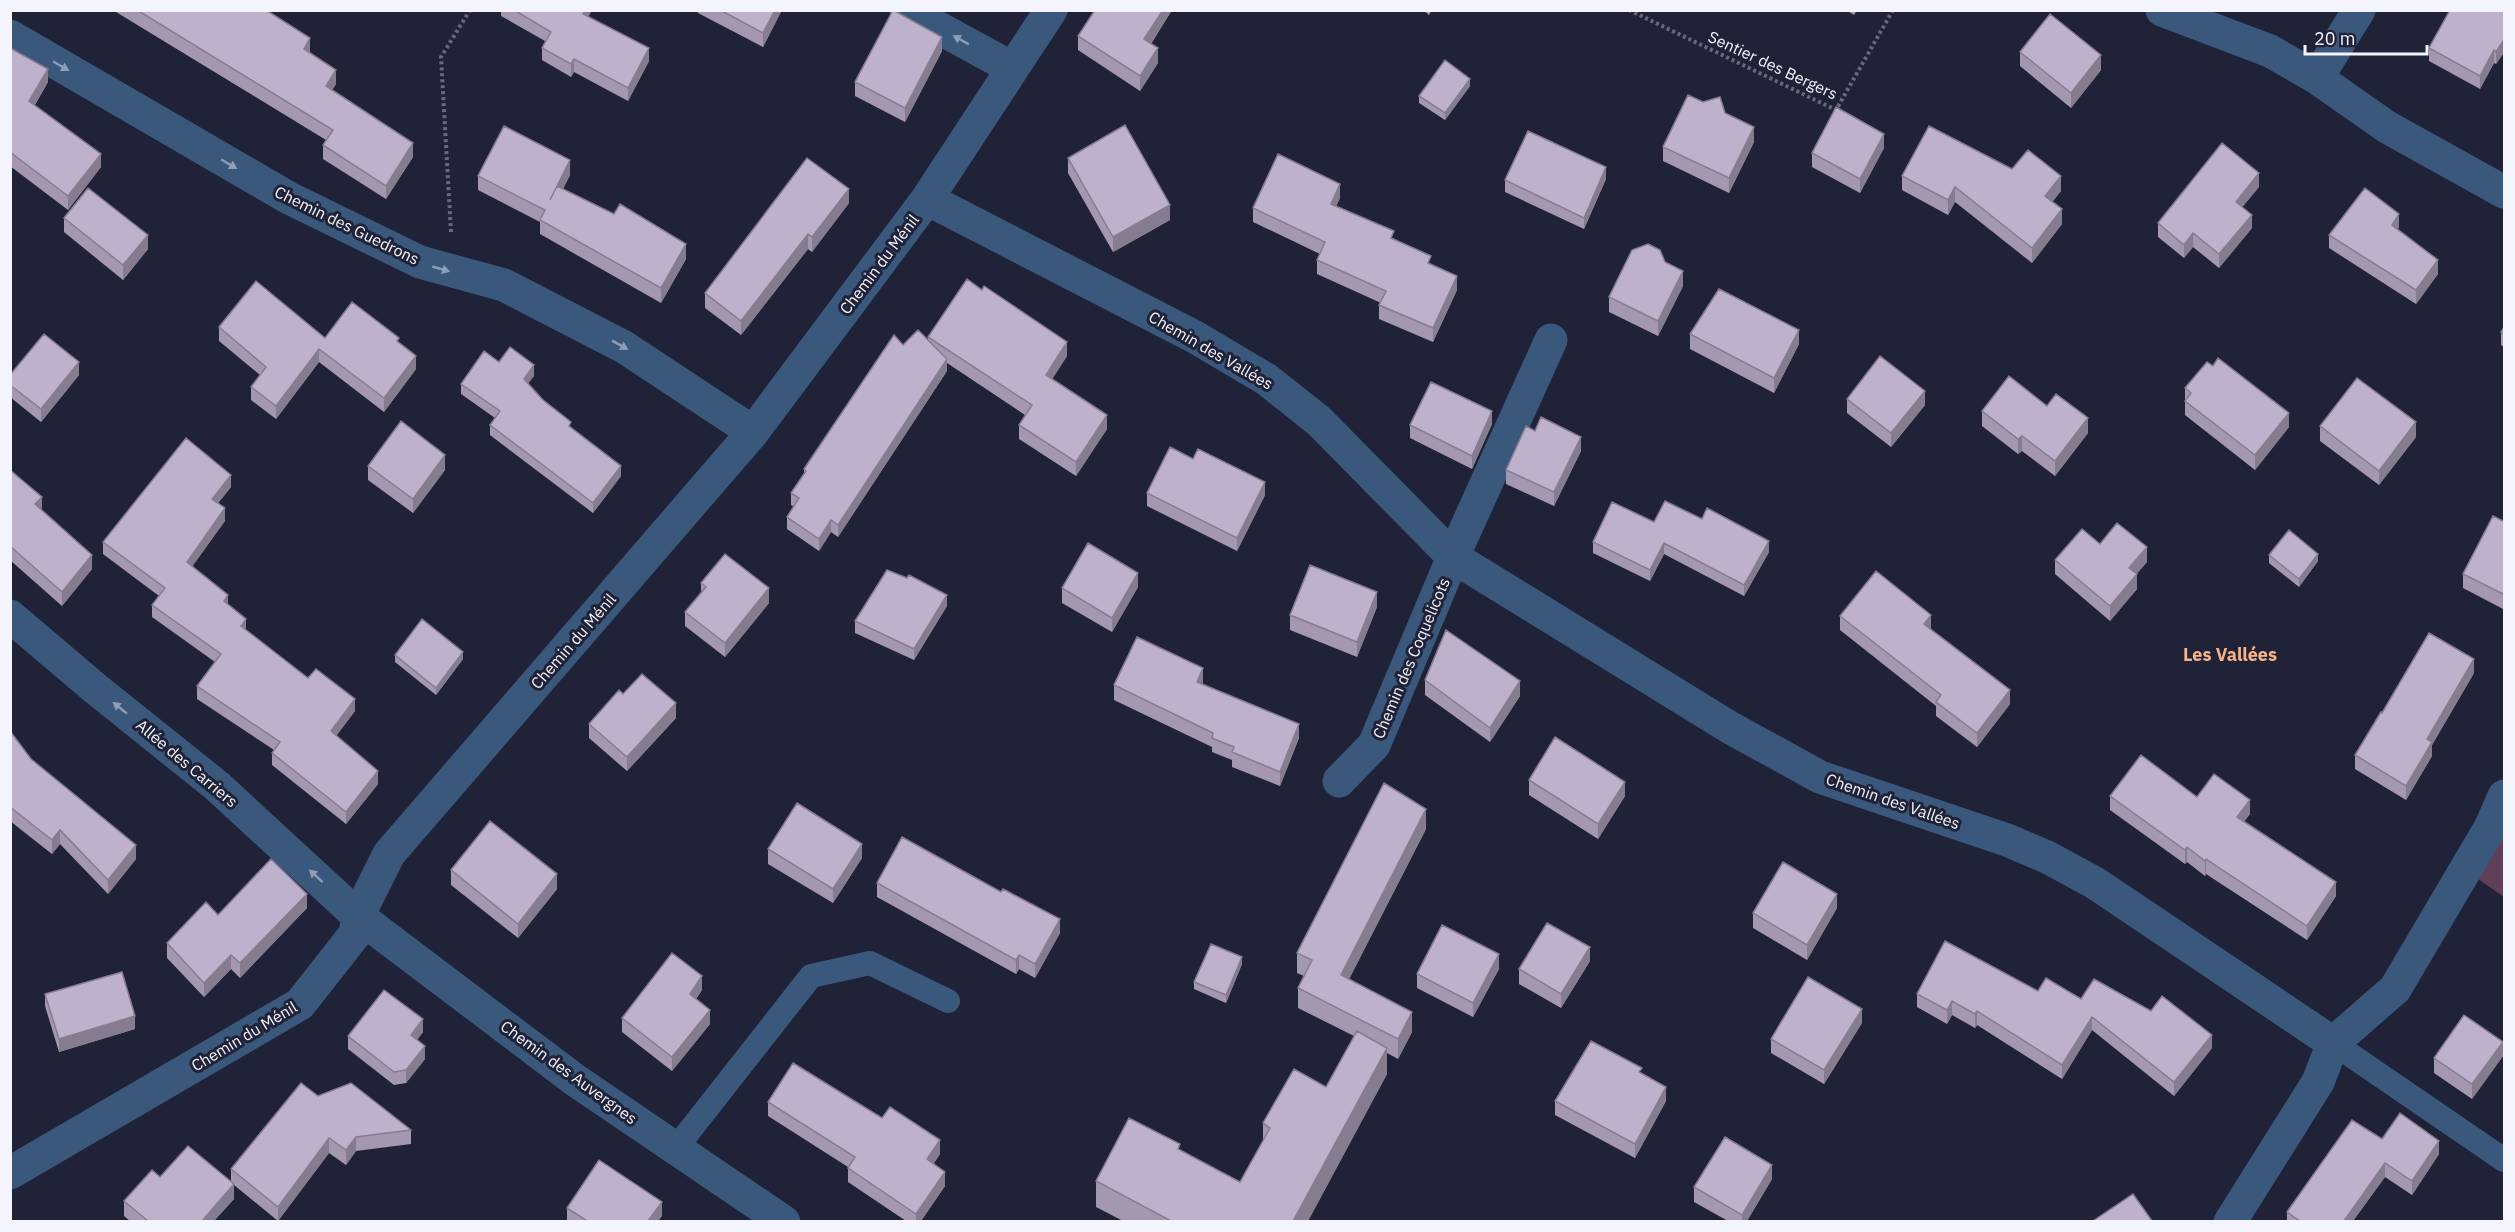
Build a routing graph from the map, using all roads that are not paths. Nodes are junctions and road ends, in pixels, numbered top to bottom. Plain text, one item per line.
1 (906, 10) edge
2 (1050, 10) edge
3 (2162, 10) edge
4 (2359, 10) edge
5 (10, 36) edge
6 (1012, 68) junction
7 (2317, 78) junction
8 (2505, 192) edge
9 (927, 199) junction
10 (1551, 339) dead end
11 (753, 432) junction
12 (1453, 557) junction
13 (10, 616) edge
14 (1339, 781) dead end
15 (2505, 796) edge
16 (358, 916) junction
17 (948, 1001) dead end
18 (2333, 1043) junction
19 (676, 1148) junction
20 (2505, 1160) edge
21 (10, 1173) edge
22 (784, 1221) edge
23 (2230, 1221) edge

6 -> 1 street
2 - 6 street, Chemin du Ménil
3 - 7 street
4 - 7 street
5 -> 11 street, Chemin des Guedrons
6 - 9 street, Chemin du Ménil
7 - 8 street
9 - 11 street, Chemin du Ménil
9 - 12 street, Chemin des Vallées
10 - 12 street
11 - 16 street, Chemin du Ménil
12 - 14 street, Chemin des Coquelicots
12 - 18 street, Chemin des Vallées
16 -> 13 street, Allée des Carriers
15 - 18 street
16 - 19 street, Chemin des Auvergnes
16 - 21 street, Chemin du Ménil
17 - 19 lane
18 - 20 lane
18 - 23 street
19 - 22 street, Chemin des Auvergnes

